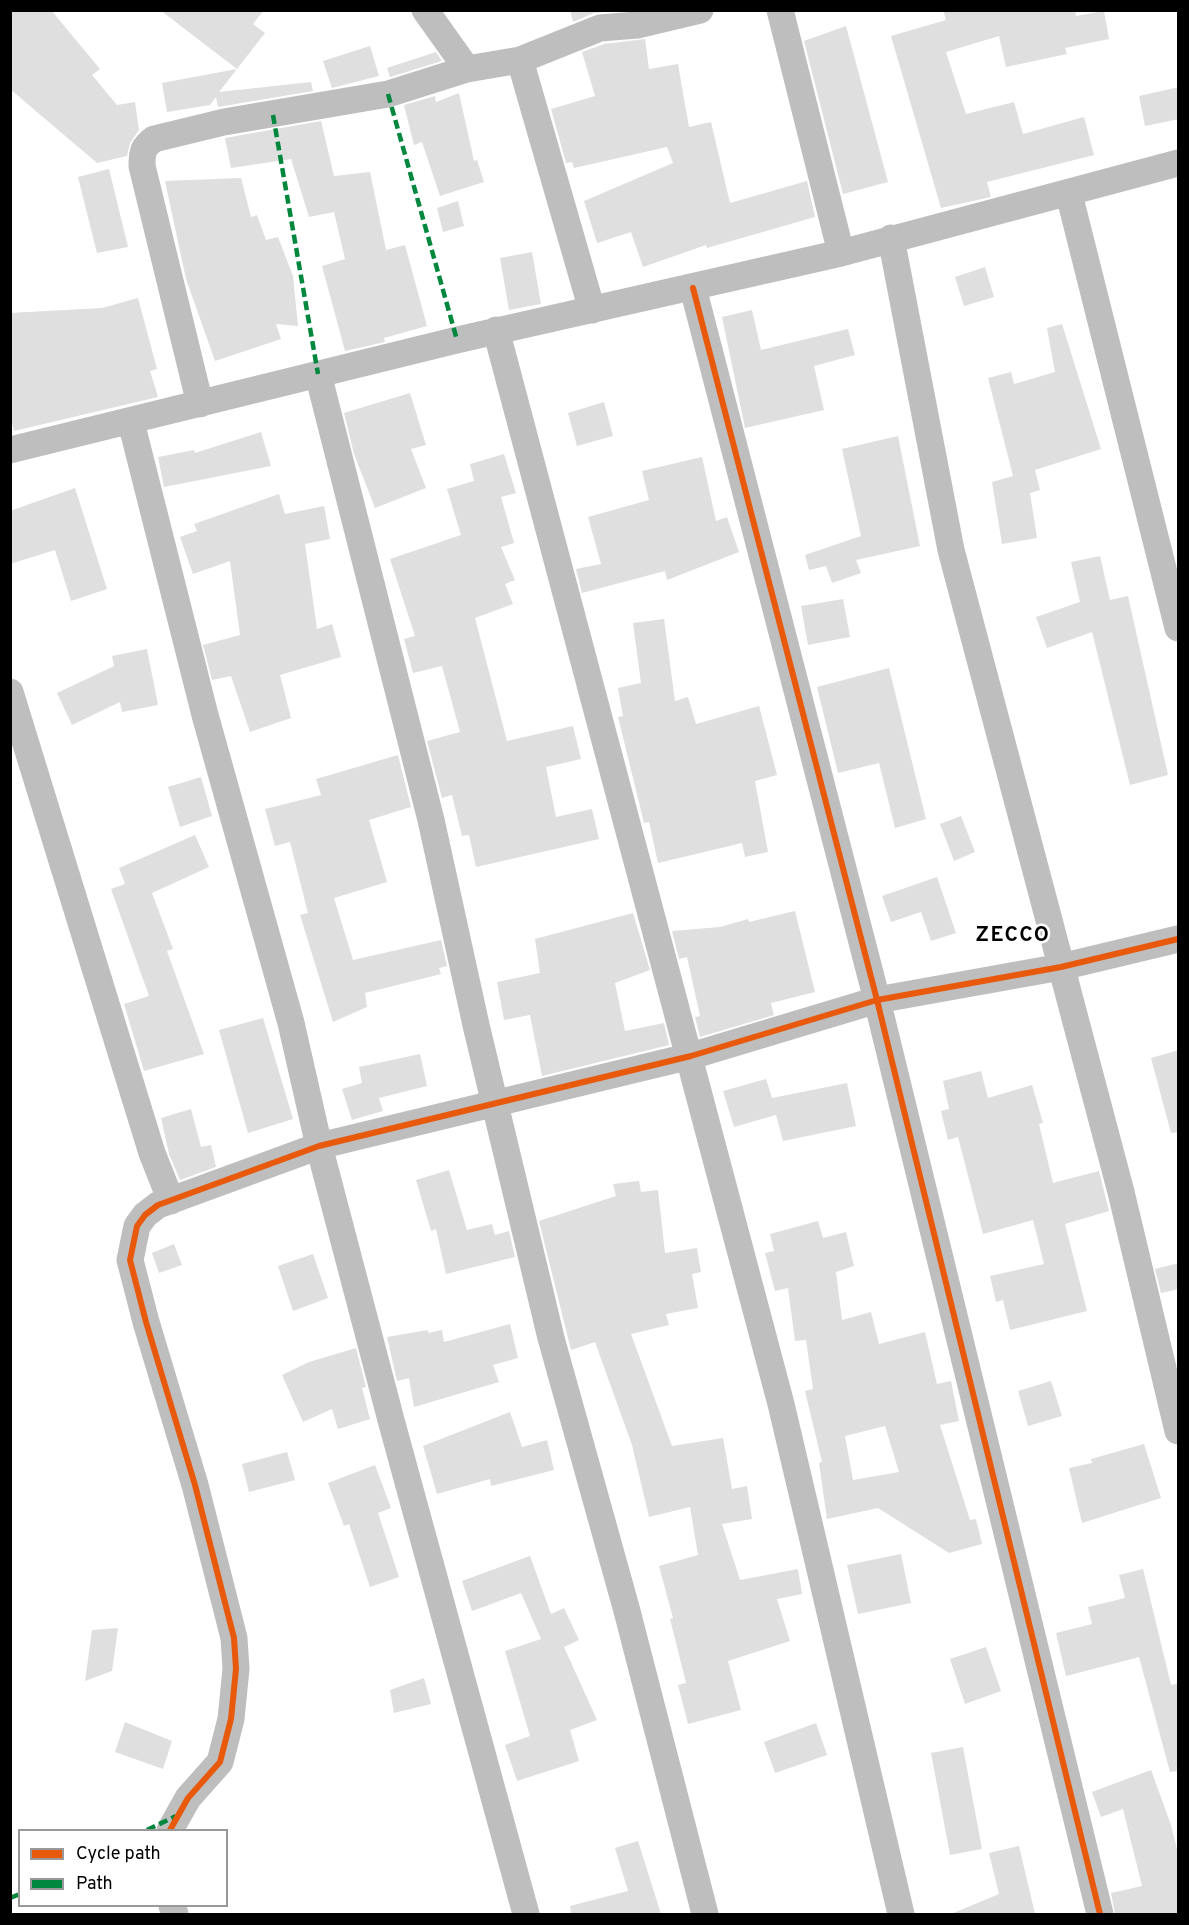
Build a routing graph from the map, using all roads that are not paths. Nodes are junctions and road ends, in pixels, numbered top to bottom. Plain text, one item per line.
1 (425, 10) edge
2 (700, 10) edge
3 (780, 10) edge
4 (596, 19) edge
5 (520, 60) junction
6 (467, 69) junction
7 (1179, 163) edge
8 (1069, 194) junction
9 (891, 238) junction
10 (841, 253) junction
11 (693, 288) junction
12 (591, 310) junction
13 (496, 330) junction
14 (318, 374) junction
15 (200, 404) junction
16 (131, 422) junction
17 (10, 450) edge
18 (1179, 628) edge
19 (10, 692) edge
20 (1179, 939) edge
21 (1061, 967) junction
22 (877, 1000) junction
23 (691, 1056) junction
24 (495, 1104) junction
25 (319, 1146) junction
26 (171, 1201) junction
27 (1179, 1431) edge
28 (171, 1829) edge
29 (526, 1914) edge
30 (705, 1914) edge
31 (901, 1914) edge
32 (1100, 1914) edge

1 - 6 street
2 - 4 street
3 - 10 street
4 - 5 street
5 - 6 street
5 - 12 street
6 - 15 street
7 - 8 street
8 - 9 street
8 - 18 street
9 - 10 street
9 - 21 street
10 - 11 street
11 - 12 street
11 - 22 street
12 - 13 street
13 - 14 street
13 - 23 street
14 - 15 street
14 - 24 street
15 - 16 street
16 - 17 street
16 - 25 street
19 - 26 street
20 - 21 street
21 - 22 street
21 - 27 street
22 - 23 street
22 - 32 street
23 - 24 street
23 - 31 street
24 - 25 street
24 - 30 street
25 - 26 street
25 - 29 street
26 - 28 street

